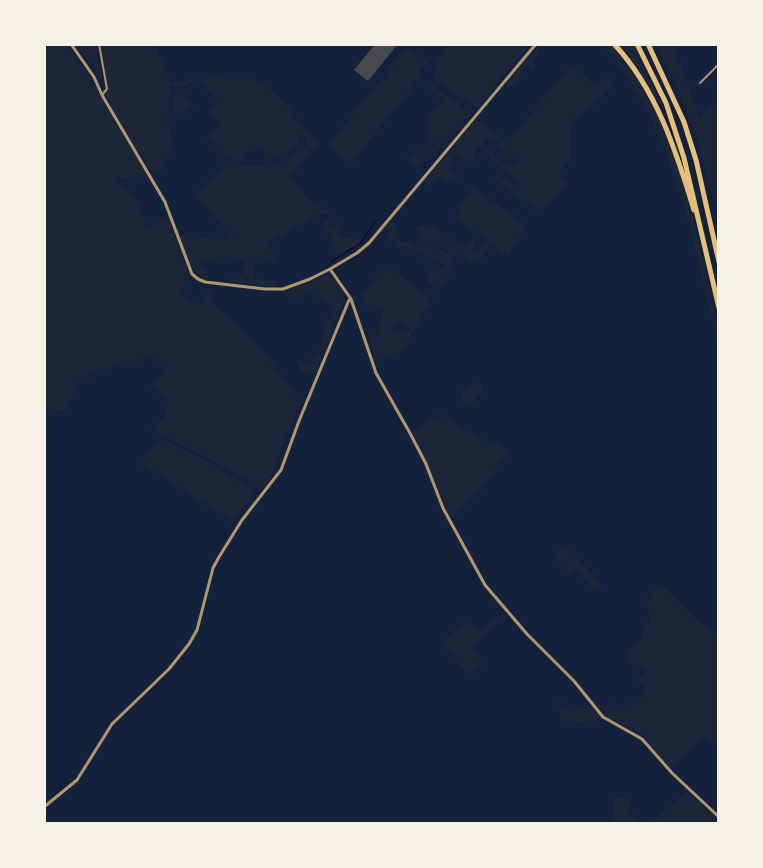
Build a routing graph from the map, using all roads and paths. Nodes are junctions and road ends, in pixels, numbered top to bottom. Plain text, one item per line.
1 (71, 44) edge
2 (99, 44) edge
3 (536, 44) edge
4 (614, 44) edge
5 (637, 44) edge
6 (648, 44) edge
7 (719, 64) edge
8 (700, 83) dead end
9 (102, 95) junction
10 (702, 233) junction
11 (719, 262) edge
12 (330, 269) junction
13 (351, 299) junction
14 (719, 308) edge
15 (44, 807) edge
16 (719, 817) edge

1 - 9 street
2 - 9 street
3 - 12 street
4 - 10 highway
5 - 10 highway
6 - 11 highway
7 - 8 street
9 - 12 street
10 - 14 highway
12 - 13 street
13 - 15 street
13 - 16 street

